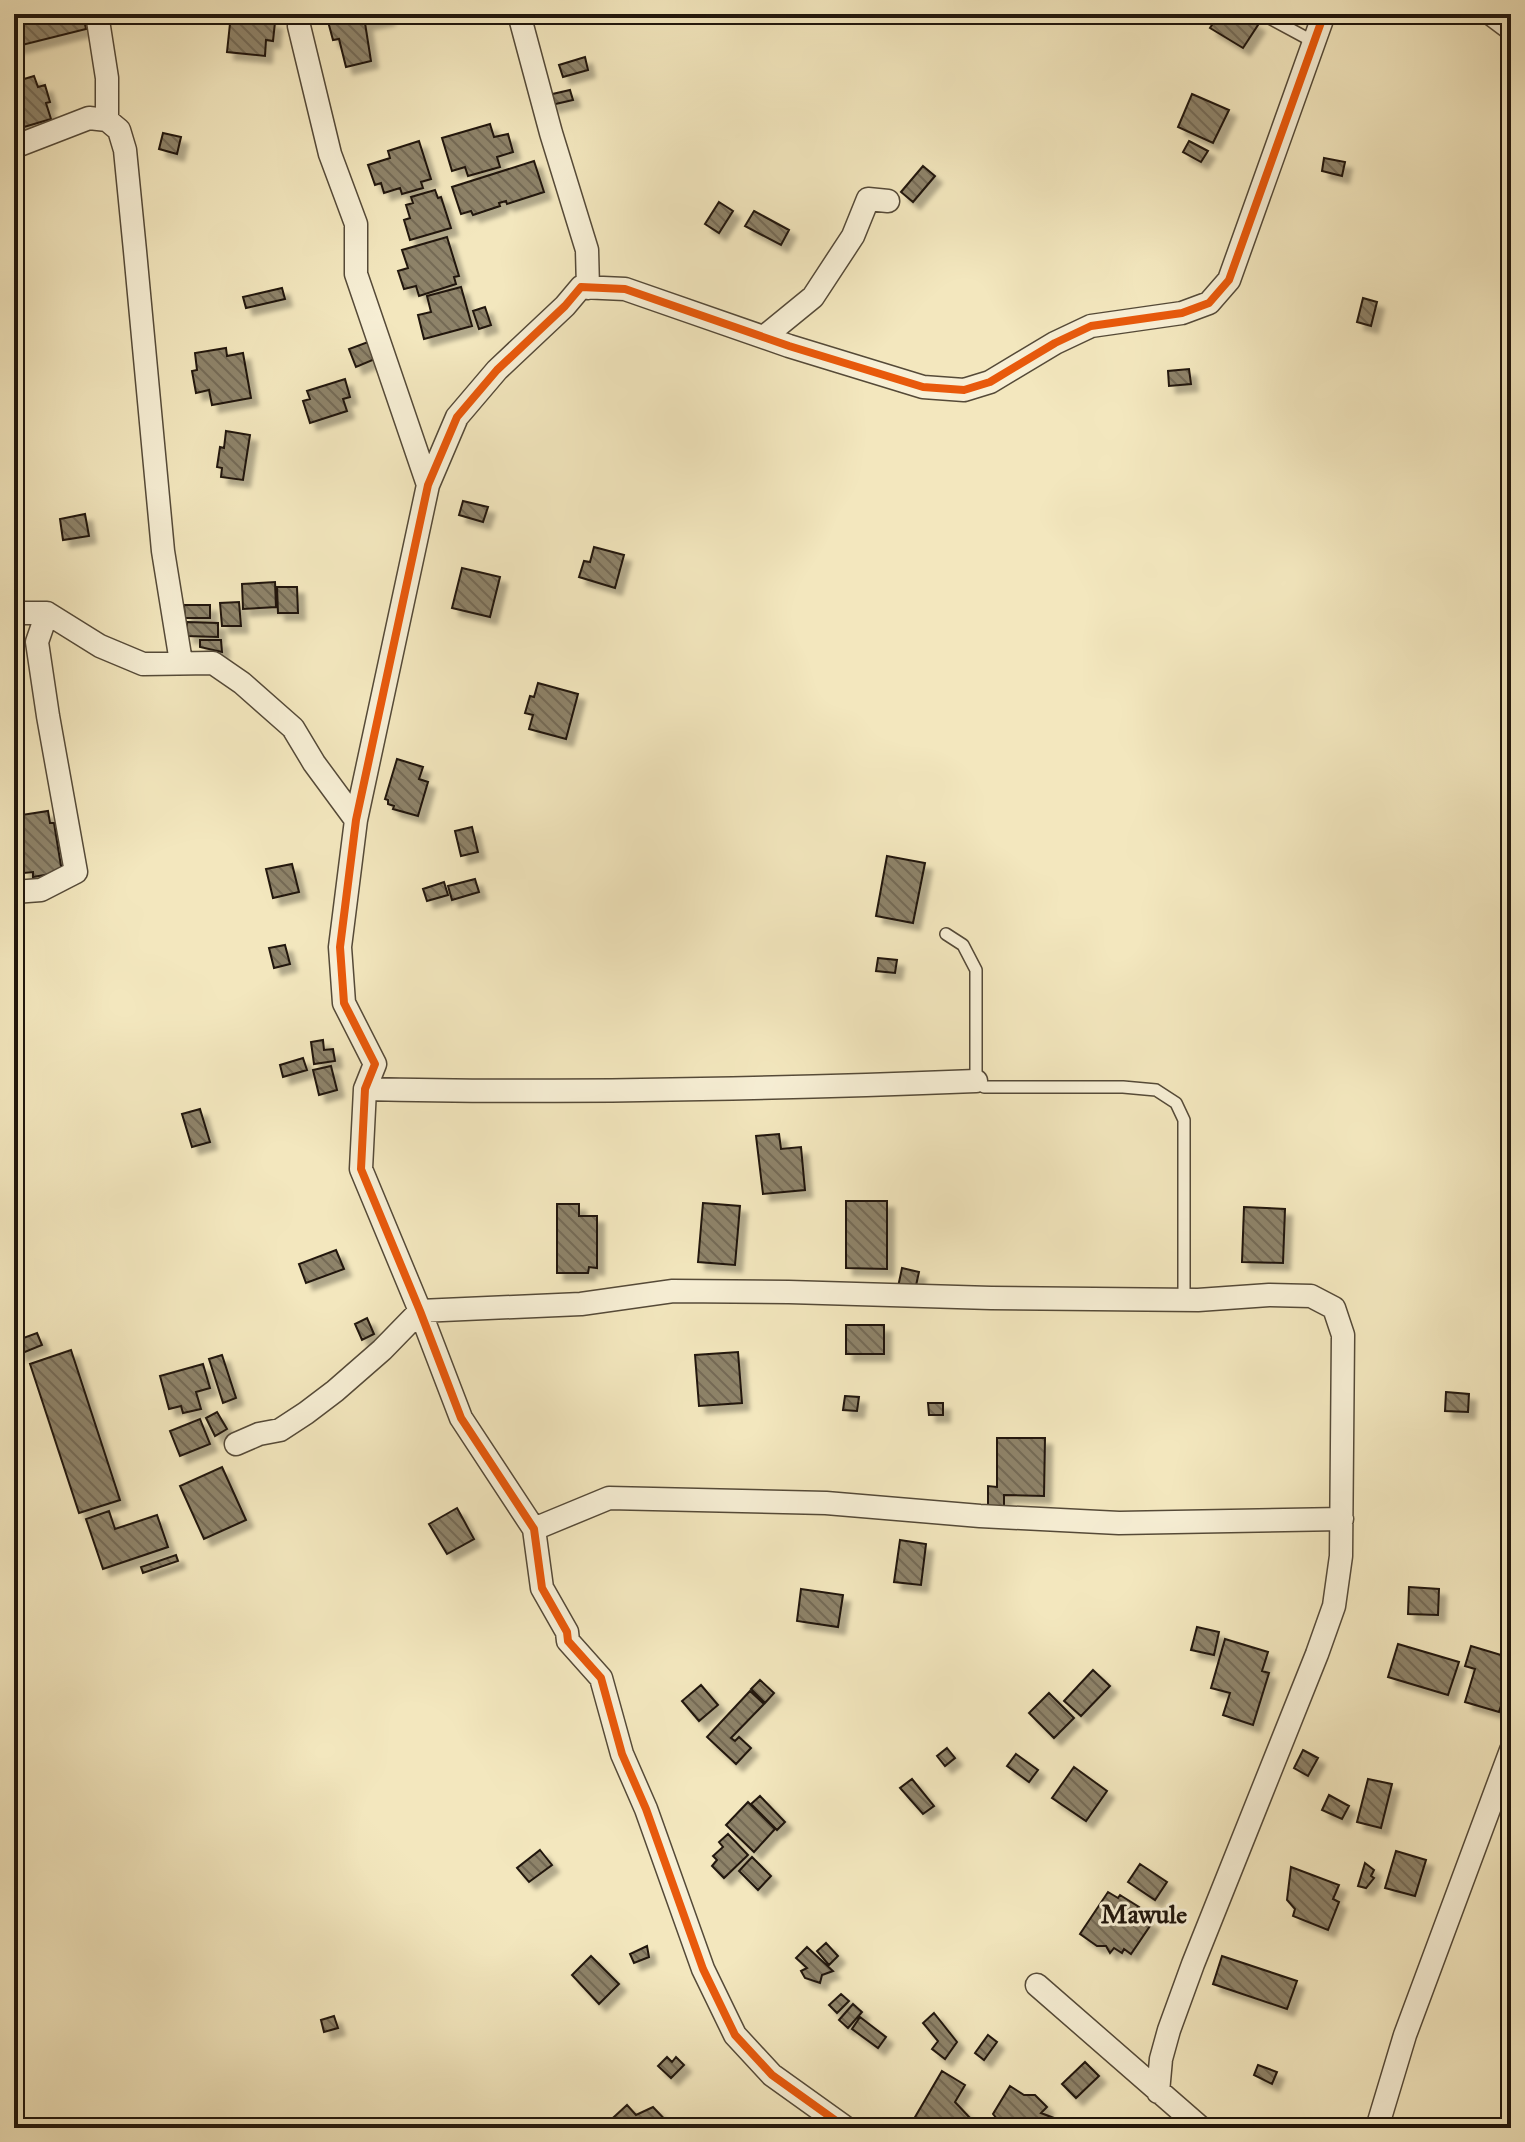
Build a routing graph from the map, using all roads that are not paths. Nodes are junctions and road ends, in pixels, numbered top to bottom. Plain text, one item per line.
1 (97, 14) edge
2 (519, 14) edge
3 (1262, 14) edge
4 (1324, 14) edge
5 (1491, 14) edge
6 (299, 26) dead end
7 (1511, 29) edge
8 (1314, 42) junction
9 (107, 120) junction
10 (14, 147) edge
11 (888, 201) dead end
12 (588, 288) junction
13 (764, 337) junction
14 (428, 485) junction
15 (14, 613) edge
16 (47, 613) junction
17 (181, 662) junction
18 (356, 820) junction
19 (14, 892) edge
20 (946, 934) dead end
21 (976, 1081) junction
22 (365, 1089) junction
23 (1184, 1300) junction
24 (420, 1311) junction
25 (236, 1444) dead end
26 (1342, 1519) junction
27 (534, 1529) junction
28 (1511, 1750) edge
29 (1037, 1985) dead end
30 (1158, 2092) junction
31 (846, 2128) edge
32 (1201, 2128) edge
33 (1377, 2128) edge

1 - 9 street
2 - 12 street
3 - 8 lane
4 - 8 street
5 - 7 street
6 - 14 street
8 - 13 street
9 - 10 street
9 - 17 street
11 - 13 street
12 - 13 street
12 - 14 street
14 - 18 street
15 - 16 street
16 - 17 street
16 - 19 street
17 - 18 street
18 - 22 street
20 - 21 lane
21 - 22 street
21 - 23 lane
22 - 24 street
23 - 24 street
23 - 26 street
24 - 25 street
24 - 27 street
26 - 27 street
26 - 30 street
27 - 31 street
28 - 33 street
29 - 30 street
30 - 32 street

